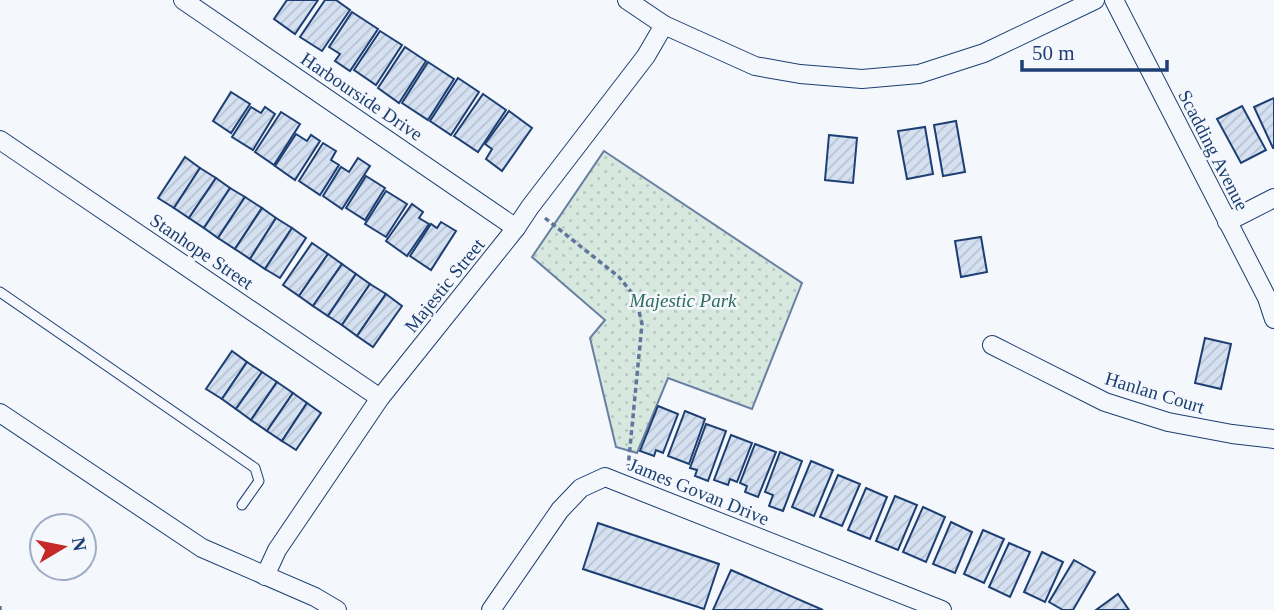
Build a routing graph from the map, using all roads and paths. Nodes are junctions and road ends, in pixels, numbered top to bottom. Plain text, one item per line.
1 (183, 0) edge
2 (627, 0) edge
3 (1095, 0) edge
4 (1114, 0) edge
5 (664, 25) junction
6 (0, 140) edge
7 (1274, 198) edge
8 (541, 214) dead end
9 (1227, 222) junction
10 (516, 228) junction
11 (0, 292) edge
12 (1274, 319) edge
13 (992, 345) dead end
14 (380, 398) junction
15 (0, 413) edge
16 (1274, 439) edge
17 (627, 484) junction
18 (242, 505) dead end
19 (265, 576) junction
20 (337, 610) edge
21 (491, 610) edge
22 (942, 610) edge

1 - 10 street, Harbourside Drive
2 - 5 street
3 - 5 street
4 - 9 street, Scadding Avenue
5 - 10 street, Majestic Street
6 - 14 street, Stanhope Street
7 - 9 street
8 - 17 path
9 - 12 street, Scadding Avenue
10 - 14 street, Majestic Street
11 - 18 lane
13 - 16 street, Hanlan Court
14 - 19 street, Majestic Street
15 - 19 street
17 - 21 street, James Govan Drive
17 - 22 street, James Govan Drive
19 - 20 street

